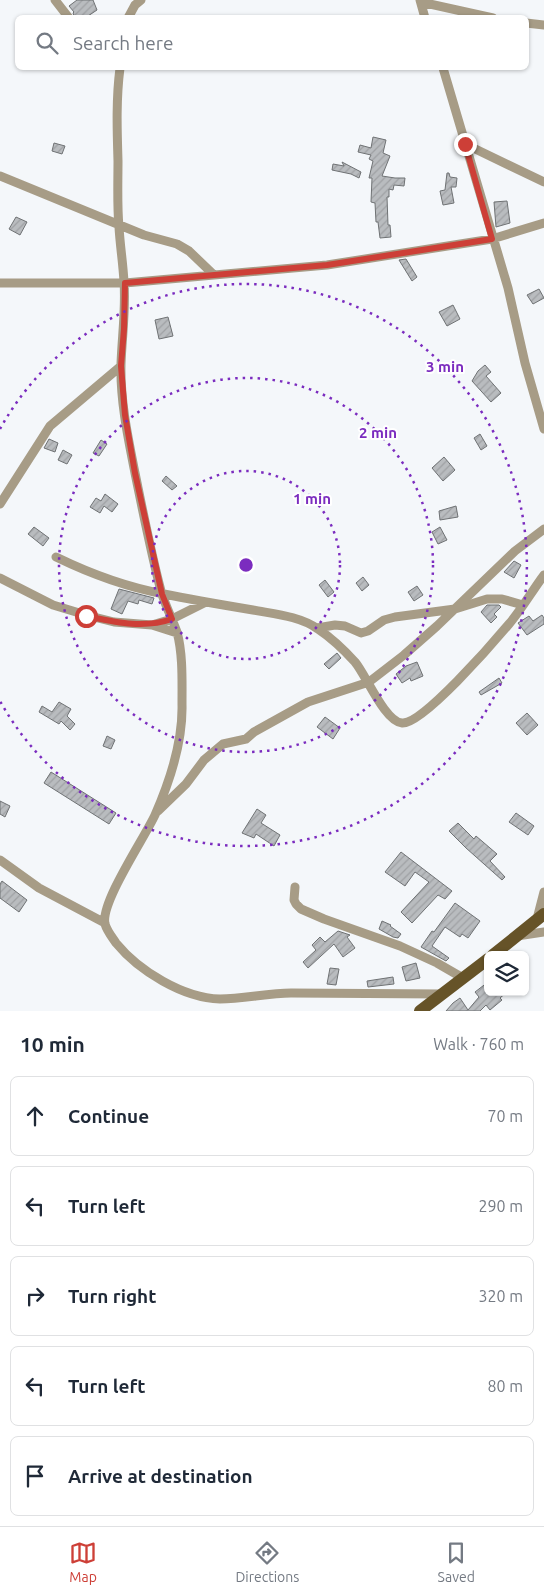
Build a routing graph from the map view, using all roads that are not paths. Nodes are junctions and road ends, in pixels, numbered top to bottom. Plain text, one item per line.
1 (55, 0) edge
2 (141, 0) edge
3 (421, 1) edge
4 (67, 15) edge
5 (130, 15) edge
6 (424, 15) edge
7 (480, 15) edge
8 (529, 23) edge
9 (544, 25) edge
10 (120, 70) edge
11 (444, 70) edge
12 (465, 144) junction
13 (0, 176) edge
14 (544, 182) edge
15 (544, 223) edge
16 (118, 225) junction
17 (492, 239) junction
18 (214, 275) junction
19 (0, 283) edge
20 (125, 283) junction
21 (121, 366) junction
22 (544, 429) edge
23 (0, 504) edge
24 (544, 529) edge
25 (56, 557) dead end
26 (544, 575) edge
27 (0, 578) edge
28 (162, 594) junction
29 (206, 601) junction
30 (523, 605) junction
31 (455, 608) junction
32 (172, 619) junction
33 (152, 625) junction
34 (317, 628) junction
35 (177, 633) junction
36 (369, 682) junction
37 (156, 813) junction
38 (0, 860) edge
39 (295, 888) dead end
40 (544, 892) edge
41 (541, 916) edge
42 (105, 922) junction
43 (544, 932) edge
44 (516, 936) junction
45 (498, 951) edge
46 (484, 962) edge
47 (463, 978) junction
48 (442, 994) junction
49 (420, 1011) edge

1 - 4 street
2 - 5 street
3 - 6 street
3 - 7 street
8 - 9 street
10 - 16 street
11 - 12 street
12 - 14 street
12 - 17 street
13 - 16 street
15 - 17 street
16 - 18 street
16 - 20 street
17 - 18 street
17 - 22 street
18 - 20 street
19 - 20 street
20 - 21 street
21 - 23 street
21 - 28 street
24 - 31 street
25 - 28 street
26 - 30 street
27 - 33 street
28 - 29 street
28 - 32 street
29 - 32 street
29 - 34 street
30 - 31 street
30 - 36 street
31 - 34 street
31 - 36 street
32 - 33 street
32 - 35 street
33 - 35 street
34 - 36 street
35 - 37 street
36 - 37 street
37 - 42 street
38 - 42 street
39 - 47 street
40 - 41 street
41 - 44 main road
42 - 48 street
43 - 44 street
44 - 45 main road
46 - 47 main road
47 - 48 main road
48 - 49 main road

